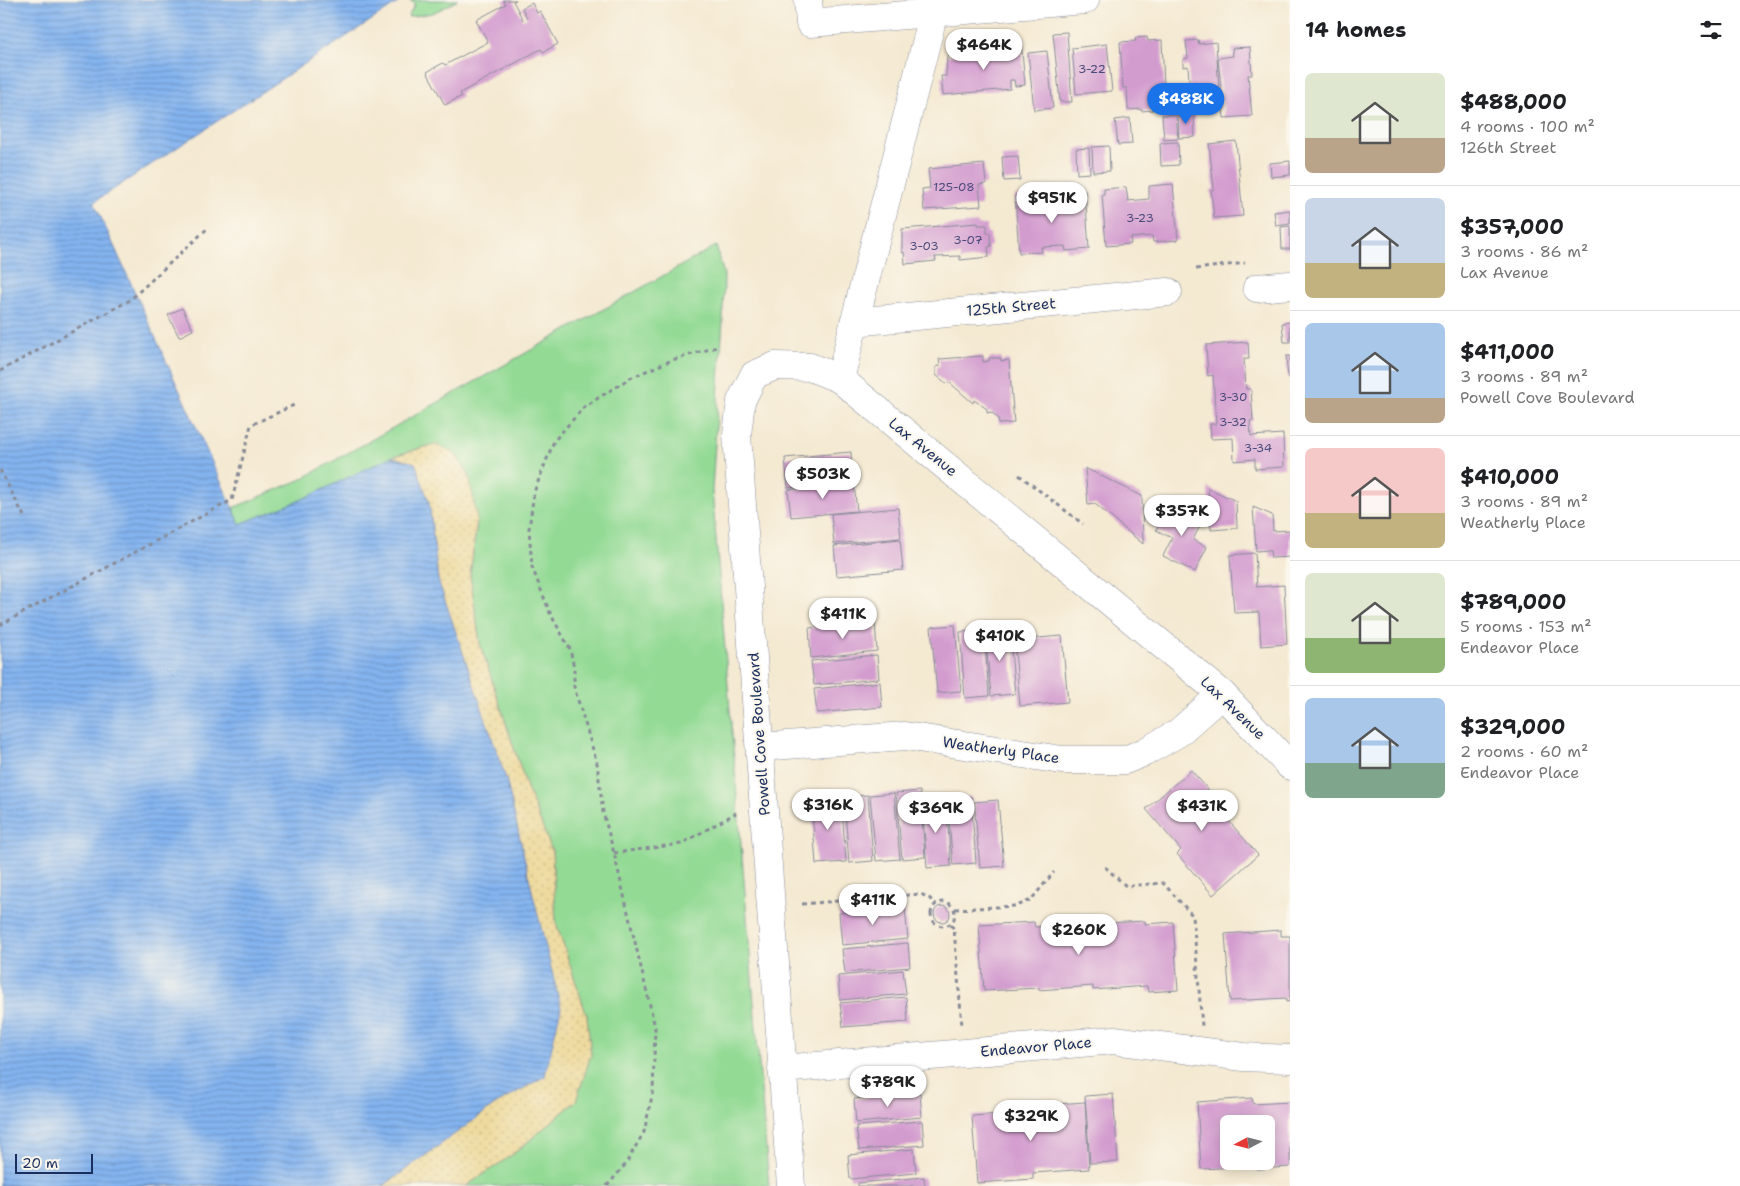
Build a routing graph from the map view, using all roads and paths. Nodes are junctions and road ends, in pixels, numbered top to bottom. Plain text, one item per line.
1 (1085, 0) edge
2 (809, 12) edge
3 (934, 12) junction
4 (209, 227) dead end
5 (1246, 263) dead end
6 (1196, 268) dead end
7 (1290, 285) edge
8 (1257, 288) dead end
9 (1168, 292) dead end
10 (854, 322) junction
11 (718, 347) dead end
12 (0, 371) edge
13 (840, 379) junction
14 (294, 405) dead end
15 (0, 470) edge
16 (1019, 474) dead end
17 (24, 516) dead end
18 (1083, 524) dead end
19 (0, 626) edge
20 (1222, 694) junction
21 (760, 747) junction
22 (1290, 766) edge
23 (736, 814) dead end
24 (614, 853) junction
25 (1106, 867) dead end
26 (1054, 872) dead end
27 (802, 904) dead end
28 (936, 904) junction
29 (955, 909) junction
30 (951, 925) junction
31 (1202, 1026) dead end
32 (963, 1029) dead end
33 (1290, 1060) edge
34 (782, 1069) junction
35 (607, 1186) edge
36 (791, 1186) edge

1 - 3 street
2 - 3 street
3 - 10 street
4 - 12 path
5 - 6 path
7 - 8 street
9 - 10 street, 125th Street
10 - 13 street
11 - 24 path
13 - 20 street, Lax Avenue
13 - 21 street, Powell Cove Boulevard
14 - 19 path
15 - 17 path
16 - 18 path
20 - 21 street, Weatherly Place
20 - 22 street, Lax Avenue
21 - 34 street, Powell Cove Boulevard
23 - 24 path
24 - 35 path
25 - 31 path
26 - 29 path
27 - 28 path
28 - 29 path
28 - 30 path
29 - 30 path
30 - 32 path
33 - 34 street, Endeavor Place
34 - 36 street, Powell Cove Boulevard

